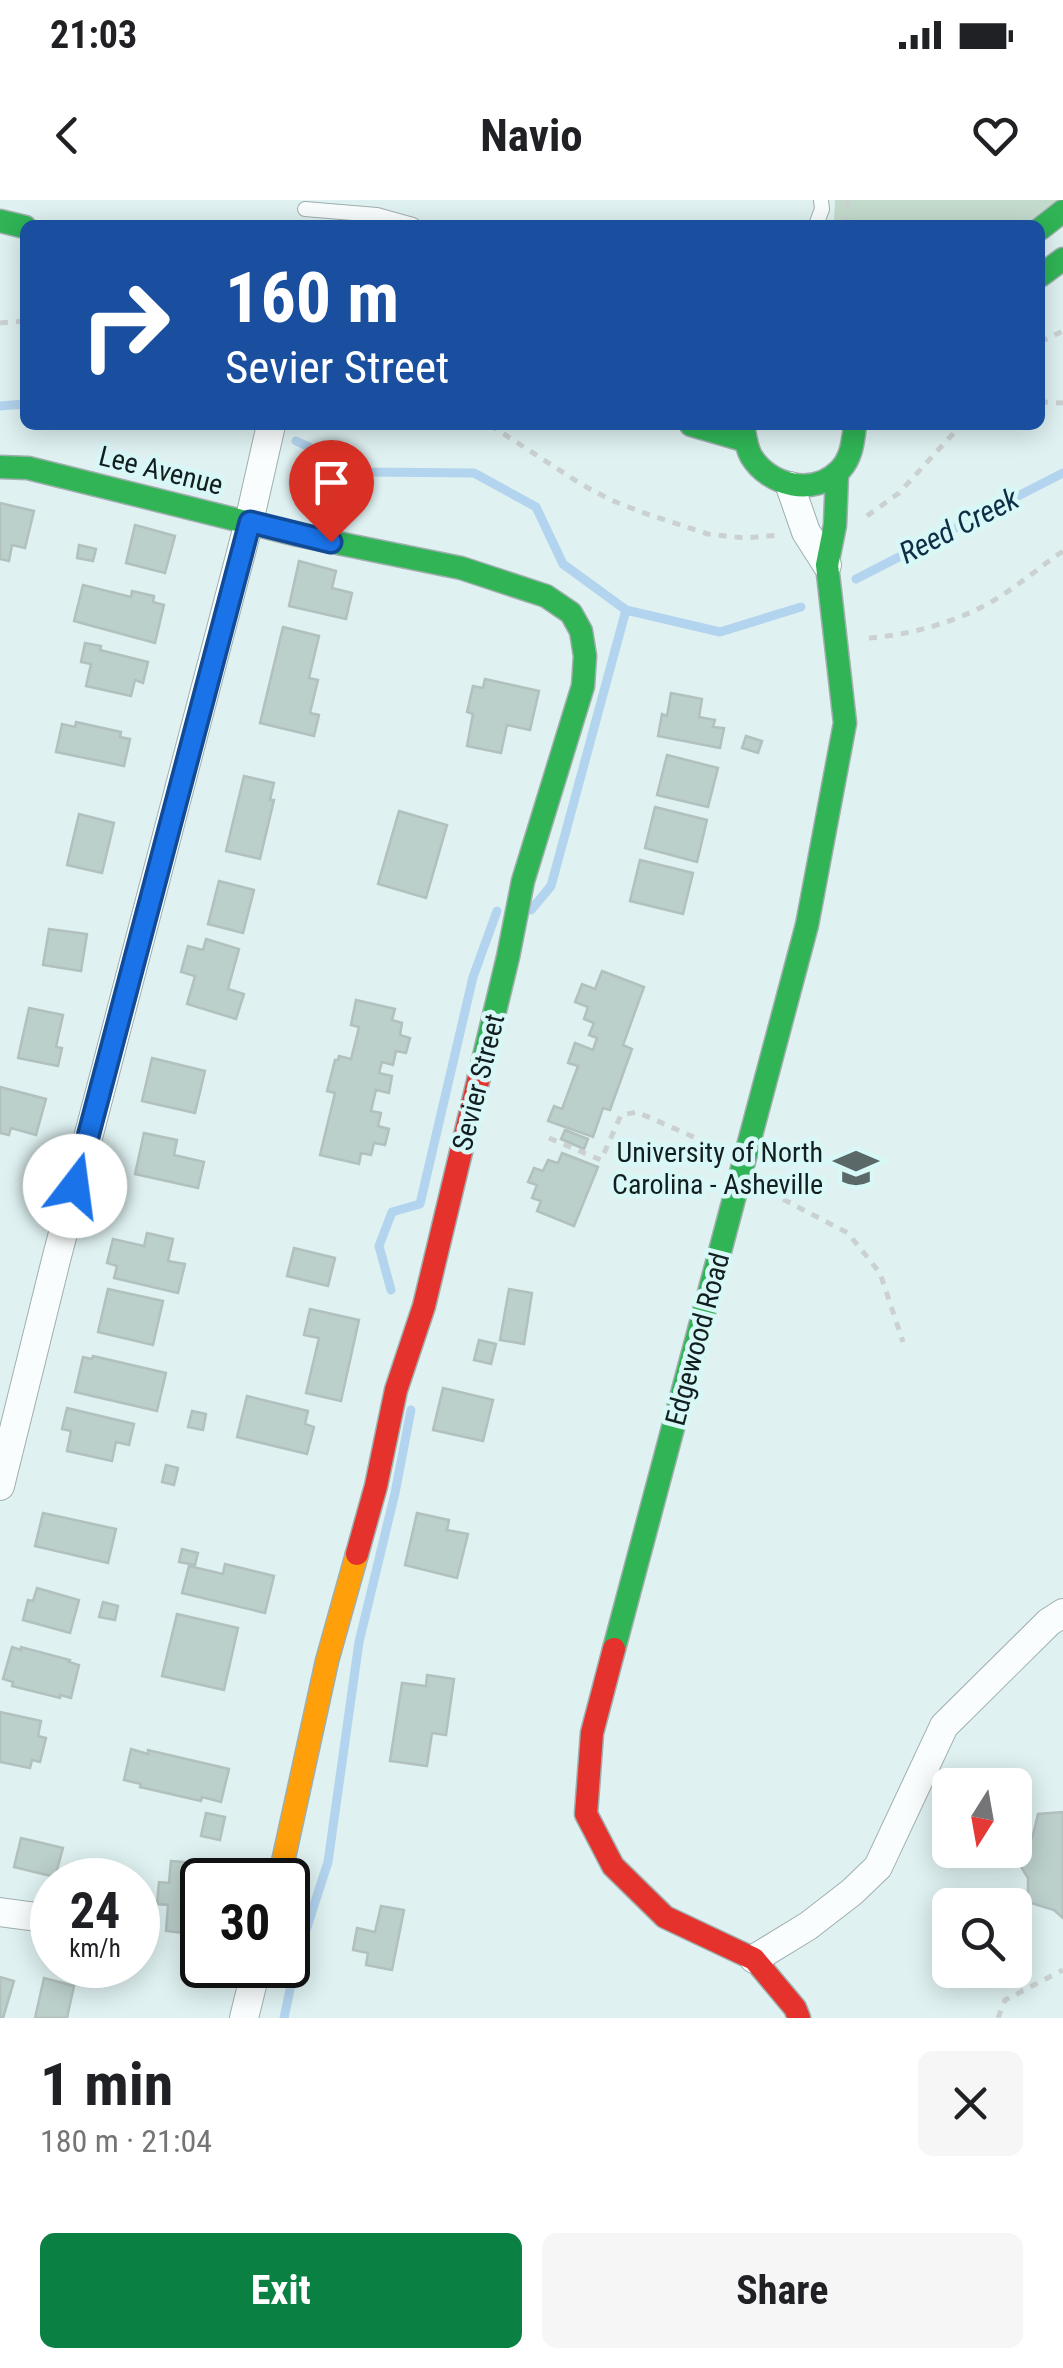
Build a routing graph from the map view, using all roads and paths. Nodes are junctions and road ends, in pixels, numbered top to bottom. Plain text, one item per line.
1 (349, 206) edge
2 (305, 211) edge
3 (396, 220) edge
4 (271, 430) edge
5 (498, 430) edge
6 (855, 430) edge
7 (956, 430) edge
8 (743, 433) edge
9 (0, 466) edge
10 (837, 474) junction
11 (790, 486) junction
12 (250, 522) junction
13 (835, 525) junction
14 (806, 532) junction
15 (1063, 551) edge
16 (826, 565) junction
17 (834, 641) junction
18 (548, 1138) dead end
19 (706, 1142) dead end
20 (754, 1184) dead end
21 (903, 1342) dead end
22 (0, 1486) edge
23 (1063, 1613) edge
24 (284, 1858) edge
25 (0, 1912) edge
26 (30, 1916) edge
27 (754, 1960) junction
28 (1063, 1970) edge
29 (251, 1988) edge
30 (244, 2018) edge
31 (799, 2018) edge
32 (998, 2018) edge

1 - 2 lane
1 - 3 lane
4 - 12 street
5 - 14 path
6 - 10 street
7 - 13 path
8 - 11 street
9 - 12 street, Lee Avenue
10 - 11 street
10 - 13 street, Edgewood Road
11 - 14 street, Edgewood Road
12 - 22 street
12 - 24 street, Sevier Street
13 - 16 street, Edgewood Road
14 - 16 street, Edgewood Road
15 - 17 path
16 - 17 street, Edgewood Road
17 - 27 street, Edgewood Road
18 - 19 path
20 - 21 path
23 - 27 street
25 - 26 street
27 - 31 street, Edgewood Road
28 - 32 path
29 - 30 street

